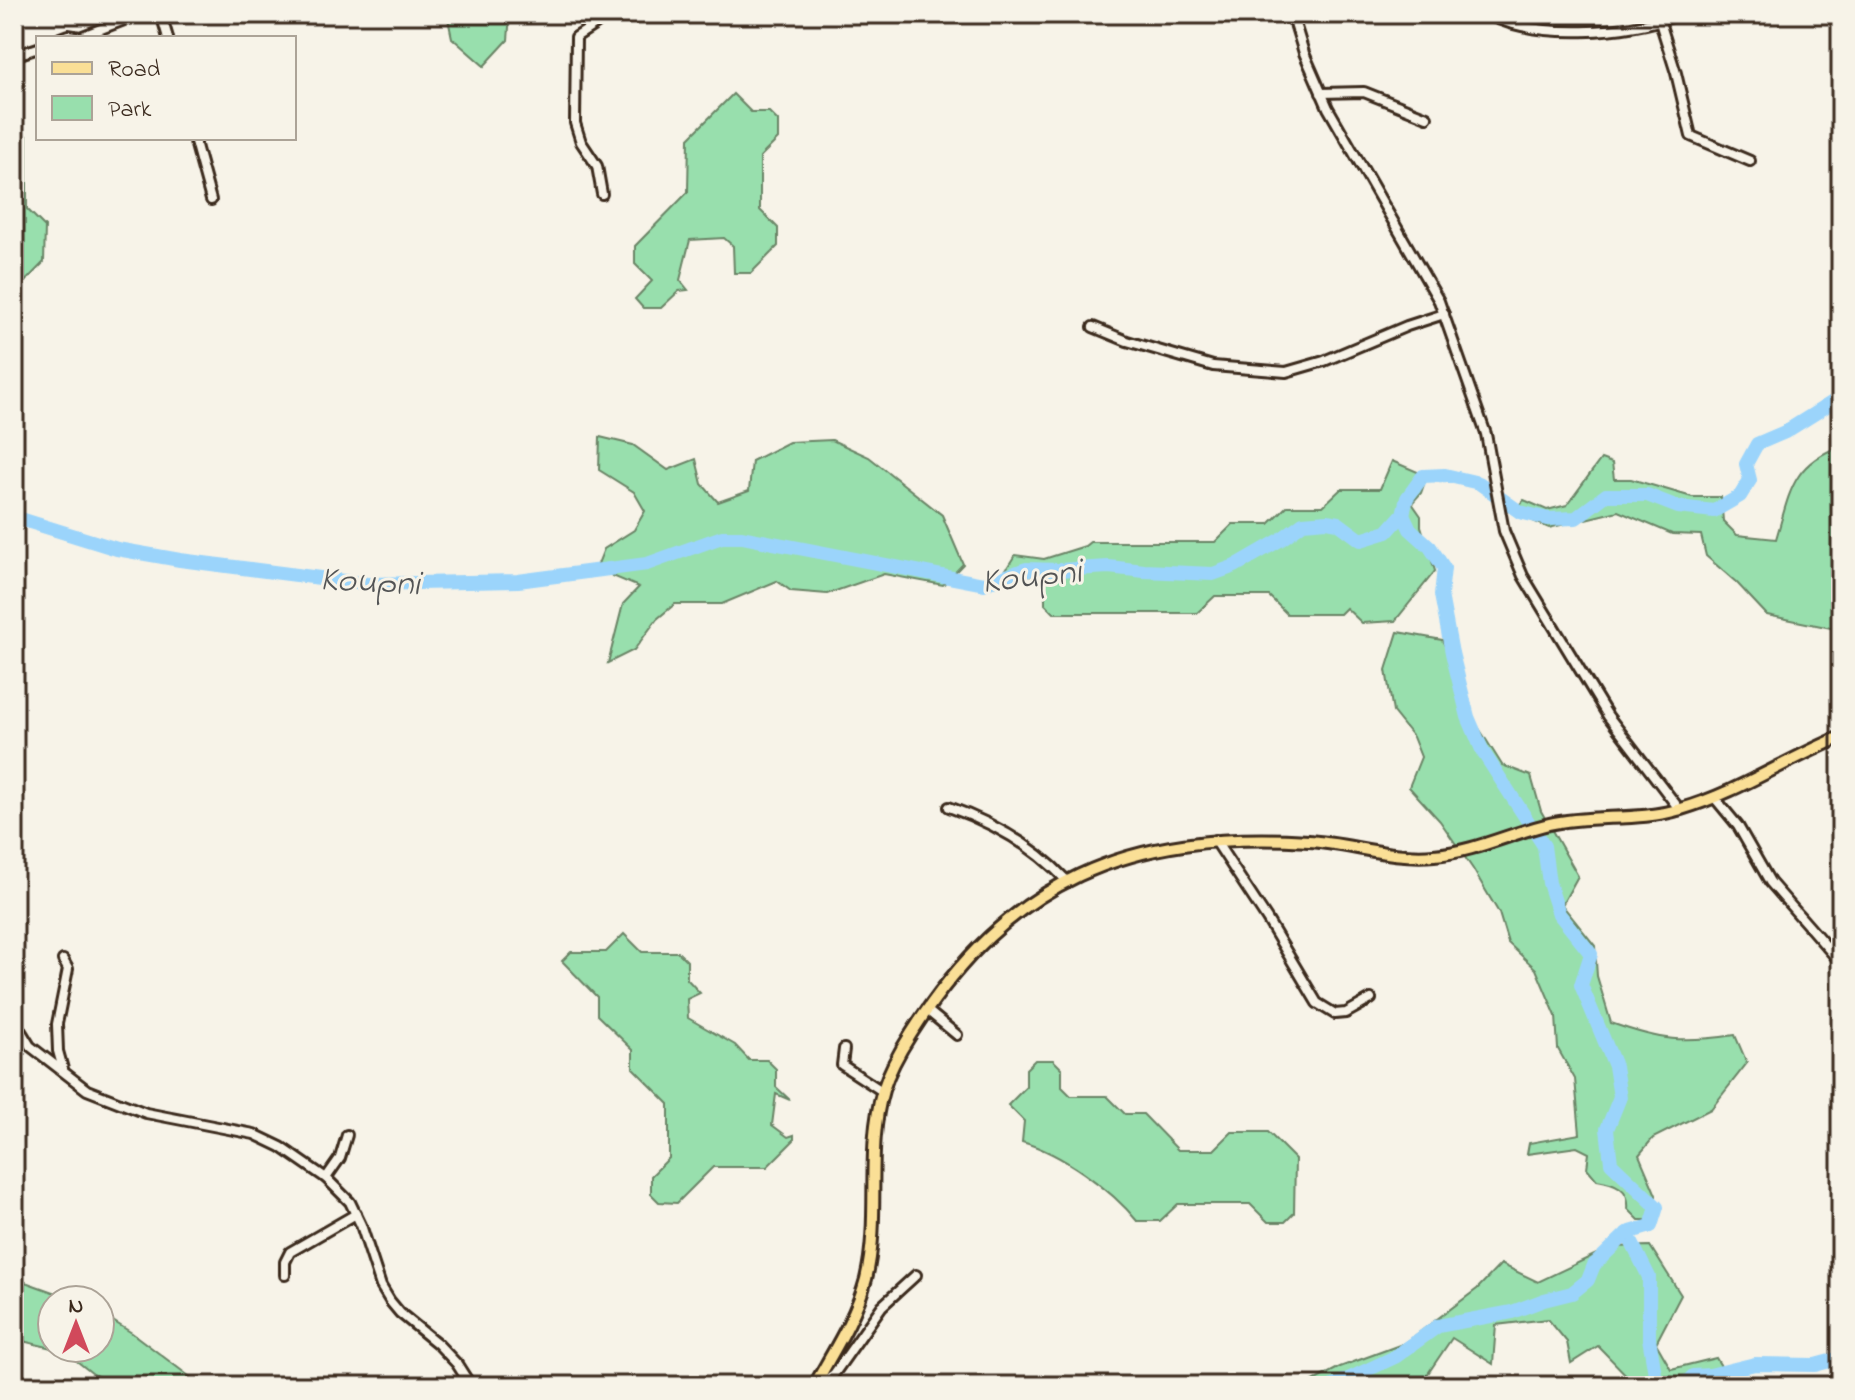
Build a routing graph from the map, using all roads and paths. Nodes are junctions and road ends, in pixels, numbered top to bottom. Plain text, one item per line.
1 (140, 14) edge
2 (161, 14) edge
3 (597, 14) edge
4 (1292, 14) edge
5 (1486, 14) edge
6 (1681, 14) edge
7 (1660, 22) junction
8 (83, 36) edge
9 (167, 36) edge
10 (36, 49) edge
11 (14, 56) edge
12 (1321, 93) junction
13 (1427, 117) dead end
14 (195, 140) edge
15 (1750, 161) dead end
16 (602, 194) dead end
17 (211, 200) dead end
18 (1444, 314) junction
19 (1093, 327) dead end
20 (1841, 737) edge
21 (1714, 797) junction
22 (949, 807) dead end
23 (1680, 810) junction
24 (1215, 840) junction
25 (1067, 881) junction
26 (63, 960) dead end
27 (1841, 963) edge
28 (1371, 999) dead end
29 (928, 1011) junction
30 (14, 1020) edge
31 (957, 1035) dead end
32 (844, 1049) dead end
33 (63, 1069) junction
34 (882, 1091) junction
35 (347, 1135) dead end
36 (326, 1178) junction
37 (356, 1214) junction
38 (285, 1275) dead end
39 (916, 1275) dead end
40 (471, 1386) edge
41 (816, 1386) edge

1 - 8 street
2 - 9 street
3 - 16 street
4 - 12 street
5 - 7 street
6 - 7 street
7 - 15 street
10 - 11 street
12 - 13 street
12 - 18 street
14 - 17 street
18 - 19 street
18 - 23 street
20 - 21 main road
21 - 23 main road
21 - 27 street
22 - 25 street
23 - 24 main road
24 - 25 main road
24 - 28 street
25 - 29 main road
26 - 33 street
29 - 31 street
29 - 34 main road
30 - 33 street
32 - 34 street
33 - 36 street
34 - 41 main road
35 - 36 street
36 - 37 street
37 - 38 street
37 - 40 street
39 - 41 street

